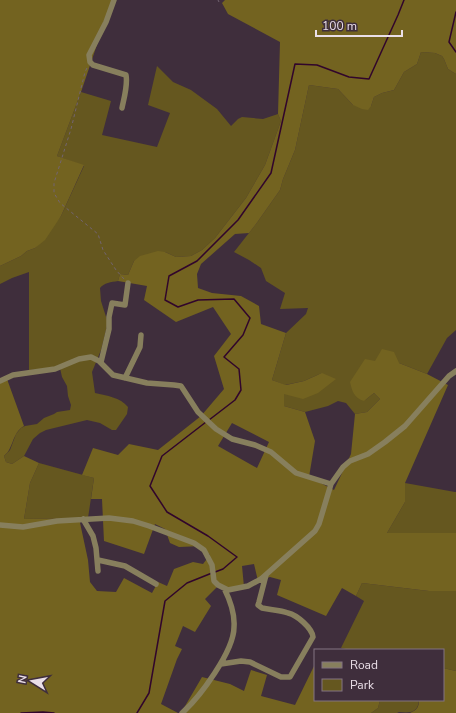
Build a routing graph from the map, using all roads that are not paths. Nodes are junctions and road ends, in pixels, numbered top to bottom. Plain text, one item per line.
1 (114, 0) edge
2 (122, 108) dead end
3 (128, 283) road end
4 (141, 335) dead end
5 (100, 362) junction
6 (456, 371) edge
7 (125, 378) junction
8 (0, 381) edge
9 (331, 484) junction
10 (83, 519) junction
11 (0, 525) edge
12 (98, 560) junction
13 (98, 571) dead end
14 (266, 575) junction
15 (156, 584) dead end
16 (224, 588) junction
17 (221, 664) junction
18 (182, 713) edge

1 - 2 street
3 - 5 street
4 - 7 street
5 - 7 street
5 - 8 street
6 - 9 street
7 - 9 street
9 - 14 street
10 - 11 street
10 - 12 street
10 - 16 street
12 - 13 street
12 - 15 street
14 - 16 street
14 - 17 street
16 - 17 street
17 - 18 street

